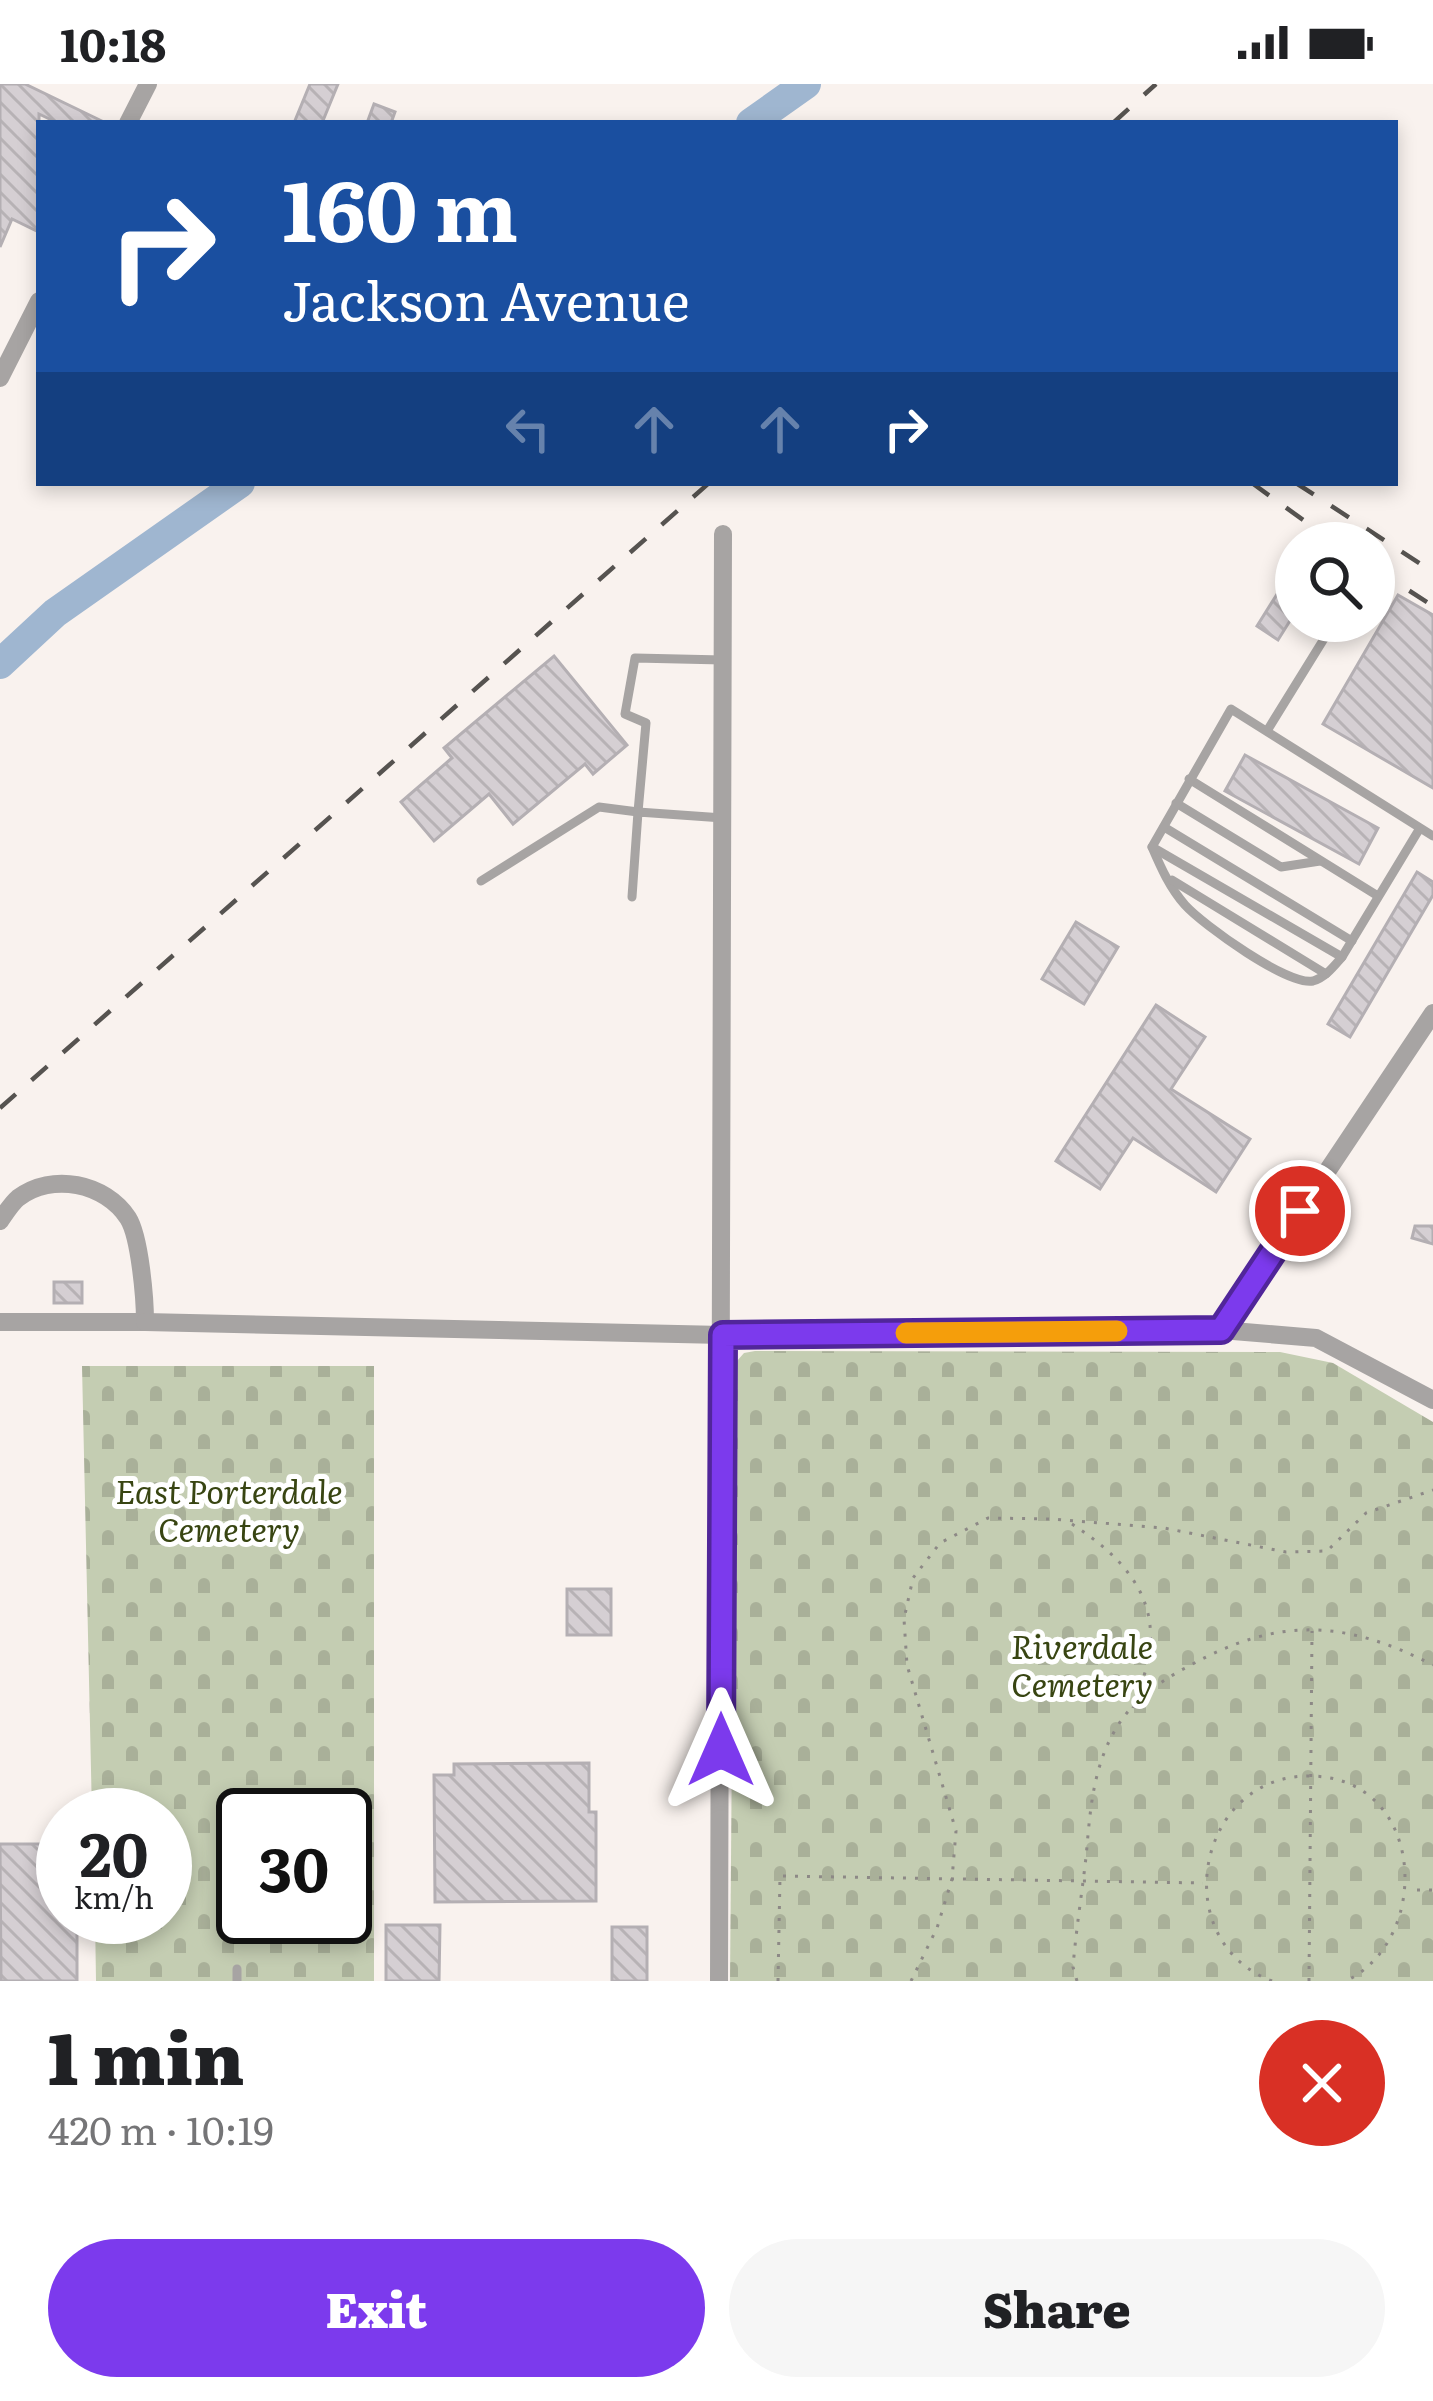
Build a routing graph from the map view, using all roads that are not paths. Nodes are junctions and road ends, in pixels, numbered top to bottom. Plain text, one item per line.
1 (148, 84) edge
2 (130, 120) edge
3 (36, 308) edge
4 (0, 378) edge
5 (723, 534) dead end
6 (1322, 642) edge
7 (723, 660) junction
8 (1267, 731) junction
9 (1189, 779) junction
10 (1176, 803) junction
11 (638, 812) junction
12 (723, 818) junction
13 (1163, 826) junction
14 (1420, 828) junction
15 (1433, 836) edge
16 (1152, 848) junction
17 (1322, 861) junction
18 (1164, 875) junction
19 (481, 881) dead end
20 (1378, 896) junction
21 (632, 897) dead end
22 (1352, 941) junction
23 (1342, 957) junction
24 (1326, 974) junction
25 (1433, 1013) edge
26 (0, 1221) edge
27 (0, 1322) edge
28 (146, 1322) junction
29 (1221, 1330) junction
30 (723, 1335) junction
31 (1433, 1400) edge
32 (719, 1981) edge

1 - 2 street
3 - 4 street
5 - 7 street
6 - 8 lane
7 - 11 lane
7 - 12 street
8 - 9 lane
8 - 14 lane
9 - 10 lane
9 - 17 lane
10 - 13 lane
10 - 17 lane
11 - 12 lane
11 - 19 lane
11 - 21 lane
12 - 30 street
13 - 16 lane
13 - 22 lane
14 - 15 lane
14 - 20 lane
16 - 18 lane
16 - 23 lane
17 - 20 lane
18 - 24 lane
18 - 24 lane
20 - 22 lane
22 - 23 lane
23 - 24 lane
25 - 29 street
26 - 28 street
27 - 28 street
28 - 30 street
29 - 30 street
29 - 31 street
30 - 32 street

